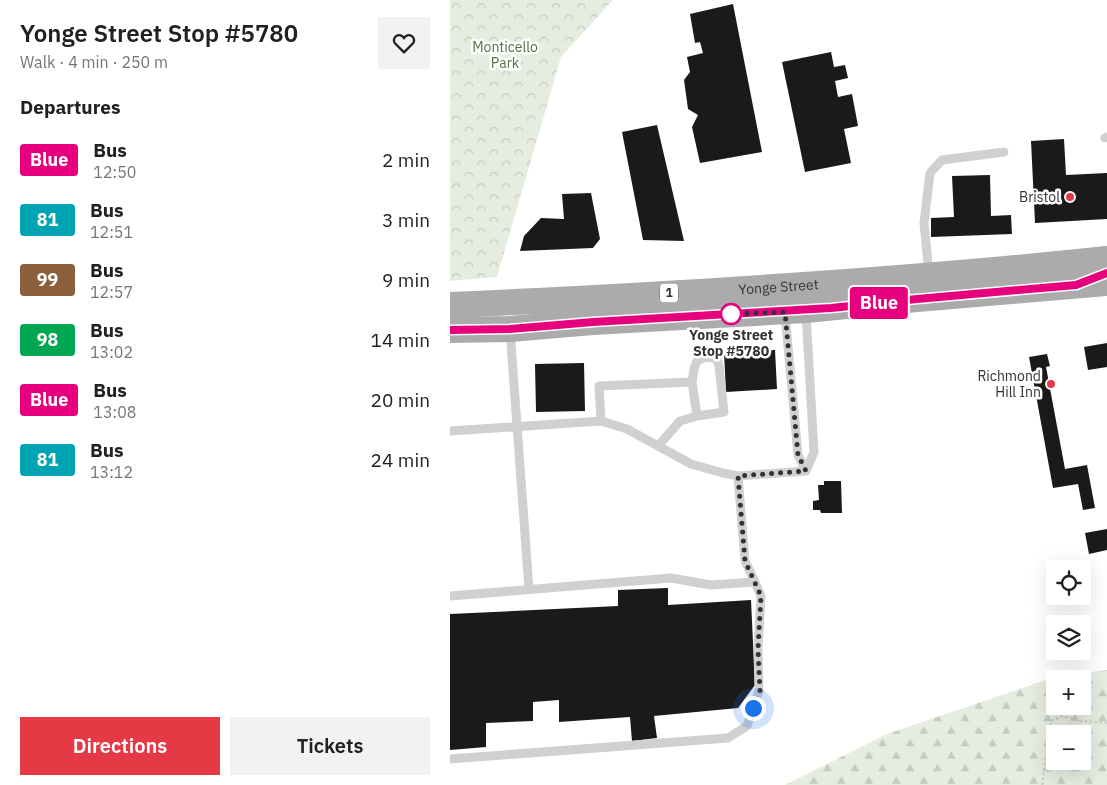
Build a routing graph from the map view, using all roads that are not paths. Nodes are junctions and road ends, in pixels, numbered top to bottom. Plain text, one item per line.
1 (1004, 152) dead end
2 (1107, 259) edge
3 (1107, 265) edge
4 (1107, 273) edge
5 (1070, 274) junction
6 (929, 276) junction
7 (1107, 283) edge
8 (794, 298) junction
9 (450, 305) edge
10 (510, 329) junction
11 (450, 330) edge
12 (692, 382) junction
13 (697, 416) junction
14 (601, 421) junction
15 (517, 428) junction
16 (450, 431) edge
17 (658, 446) junction
18 (806, 471) junction
19 (738, 476) junction
20 (755, 582) junction
21 (529, 589) junction
22 (450, 596) edge
23 (450, 758) edge

1 - 6 lane
2 - 5 main road, Yonge Street / 1
3 - 5 lane
4 - 5 lane
5 - 6 main road, Yonge Street / 1
5 - 7 main road, Yonge Street / 1
5 - 8 main road, Yonge Street / 1
6 - 8 main road, Yonge Street / 1
8 - 9 main road, Yonge Street / 1
8 - 10 main road, Yonge Street / 1
8 - 18 lane
8 - 18 lane
10 - 11 main road, Yonge Street / 1
10 - 15 lane
12 - 13 lane
12 - 13 lane
12 - 14 lane
13 - 17 lane
14 - 15 lane
14 - 17 lane
15 - 16 lane
15 - 21 lane
17 - 19 lane
18 - 19 lane
19 - 20 lane
20 - 21 lane
20 - 23 lane
21 - 22 lane

